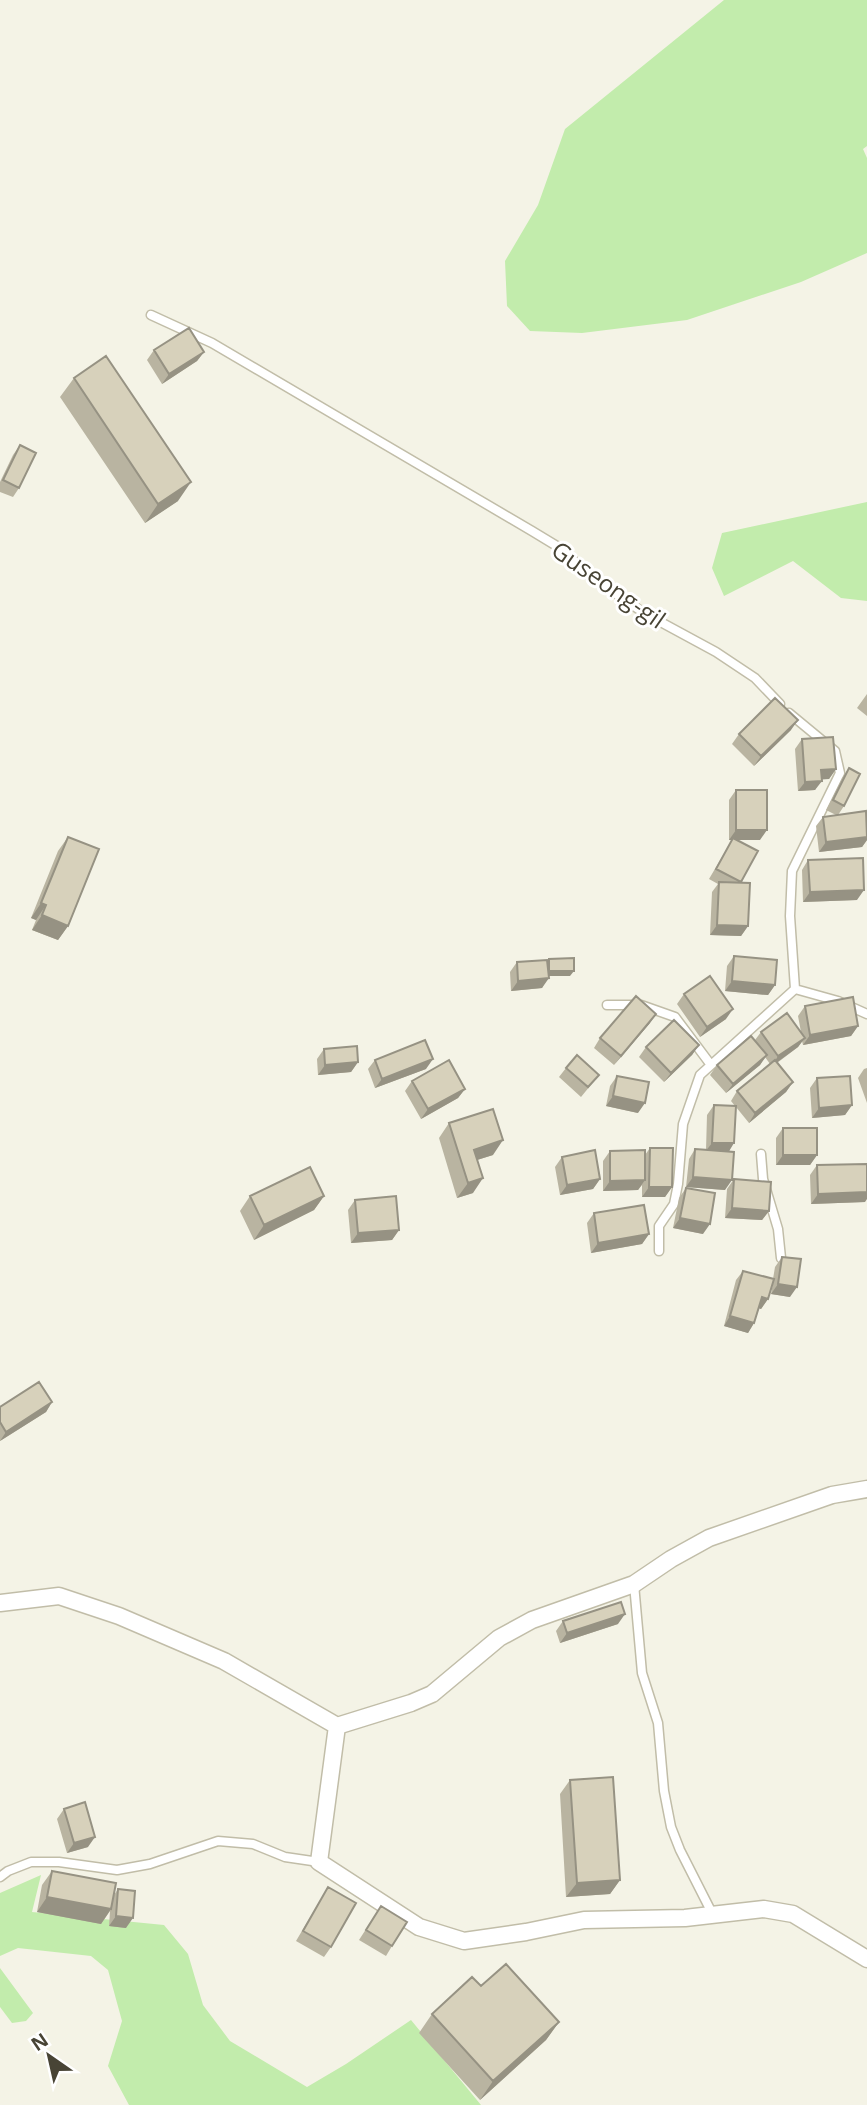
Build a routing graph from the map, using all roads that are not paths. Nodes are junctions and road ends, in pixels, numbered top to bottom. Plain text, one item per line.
1 (151, 315) dead end
2 (795, 989) junction
3 (607, 1005) dead end
4 (867, 1014) edge
5 (711, 1065) junction
6 (761, 1154) dead end
7 (659, 1251) dead end
8 (781, 1258) edge
9 (867, 1489) edge
10 (634, 1584) junction
11 (0, 1603) edge
12 (337, 1726) junction
13 (319, 1862) junction
14 (0, 1877) edge
15 (713, 1915) junction
16 (867, 1959) edge

1 - 2 lane, Guseong-gil
2 - 4 lane
2 - 5 lane
3 - 5 lane
5 - 7 lane
6 - 8 lane
9 - 10 street
10 - 12 street
10 - 15 lane
11 - 12 street
12 - 13 street
13 - 14 lane
13 - 15 street
15 - 16 street

